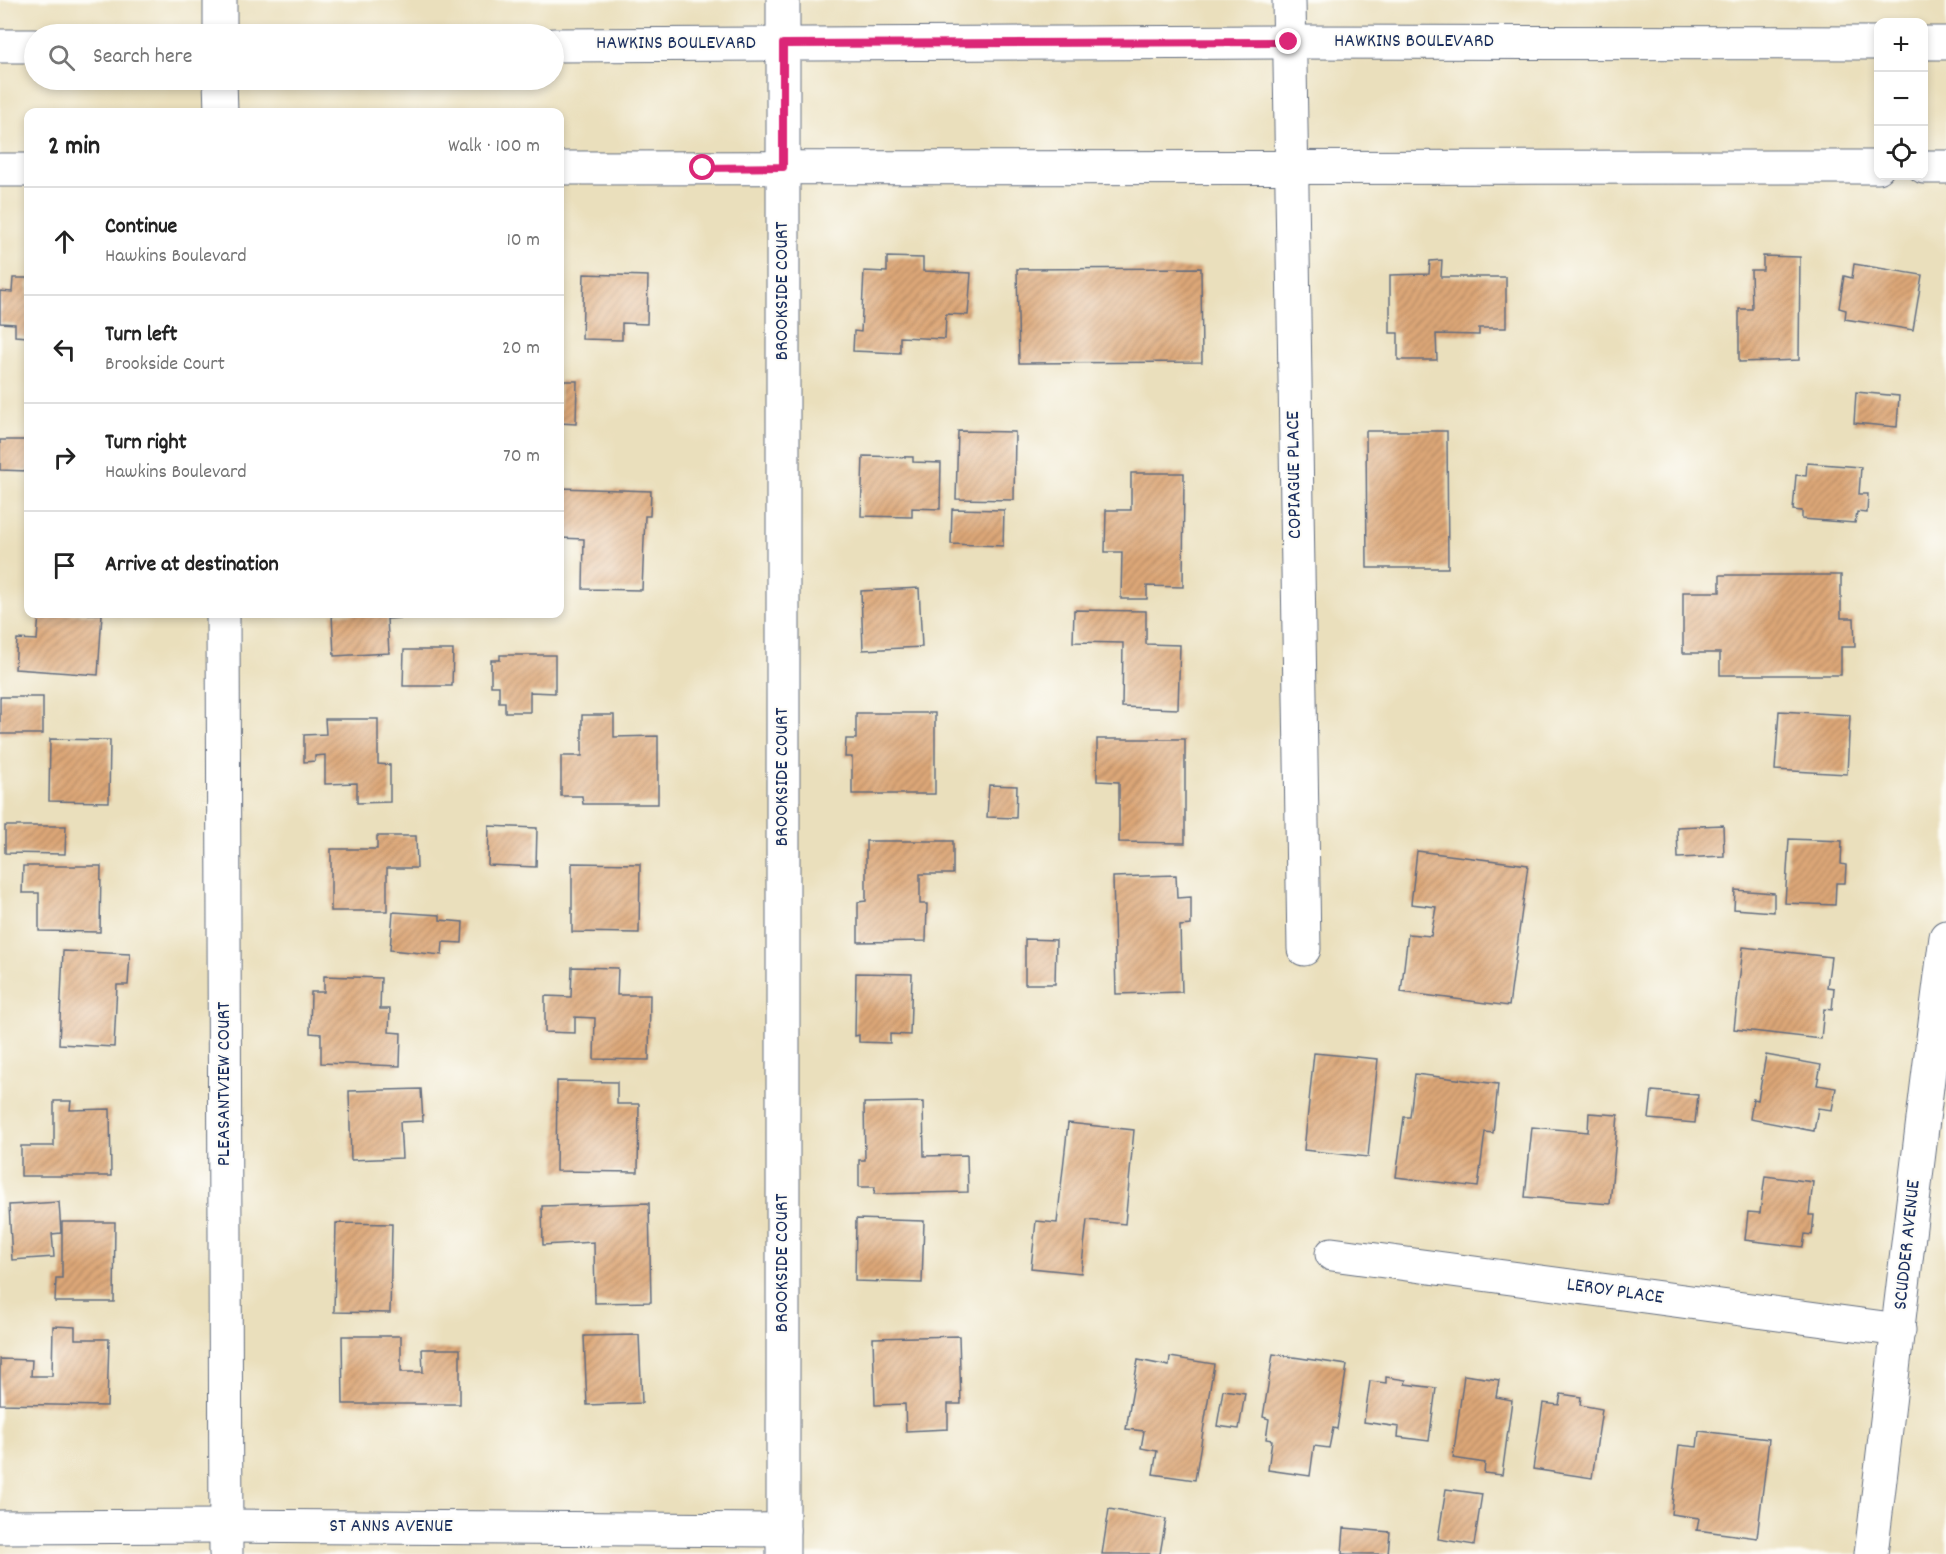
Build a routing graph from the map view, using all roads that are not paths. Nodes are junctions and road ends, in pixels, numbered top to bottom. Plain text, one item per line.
1 (220, 0) edge
2 (783, 0) edge
3 (1288, 0) edge
4 (220, 24) edge
5 (1289, 42) junction
6 (1874, 43) edge
7 (1928, 43) edge
8 (1946, 43) edge
9 (783, 44) junction
10 (564, 45) edge
11 (0, 46) edge
12 (24, 46) edge
13 (220, 90) edge
14 (221, 108) edge
15 (1290, 166) junction
16 (783, 167) junction
17 (1874, 167) edge
18 (1928, 167) edge
19 (1946, 167) edge
20 (564, 168) edge
21 (0, 170) edge
22 (24, 170) edge
23 (223, 618) edge
24 (1946, 937) edge
25 (1304, 949) dead end
26 (1934, 1111) edge
27 (1332, 1254) dead end
28 (1899, 1330) junction
29 (0, 1527) edge
30 (226, 1540) edge
31 (783, 1542) edge
32 (1871, 1554) edge

1 - 4 street
2 - 9 street, BROOKSIDE COURT
3 - 5 street, COPIAGUE PLACE
5 - 6 street, HAWKINS BOULEVARD
5 - 9 street, HAWKINS BOULEVARD
5 - 15 street, COPIAGUE PLACE
7 - 8 street
9 - 10 street, HAWKINS BOULEVARD
9 - 16 street, BROOKSIDE COURT
11 - 12 street
13 - 14 street
15 - 16 street
15 - 17 street
15 - 25 street, COPIAGUE PLACE
16 - 20 street
16 - 31 street, BROOKSIDE COURT
18 - 19 street
21 - 22 street
23 - 30 street, PLEASANTVIEW COURT
24 - 26 street, SCUDDER AVENUE
26 - 28 street, SCUDDER AVENUE
27 - 28 street, LEROY PLACE
28 - 32 street, SCUDDER AVENUE
29 - 30 street, ST ANNS AVENUE
30 - 31 street, ST ANNS AVENUE

